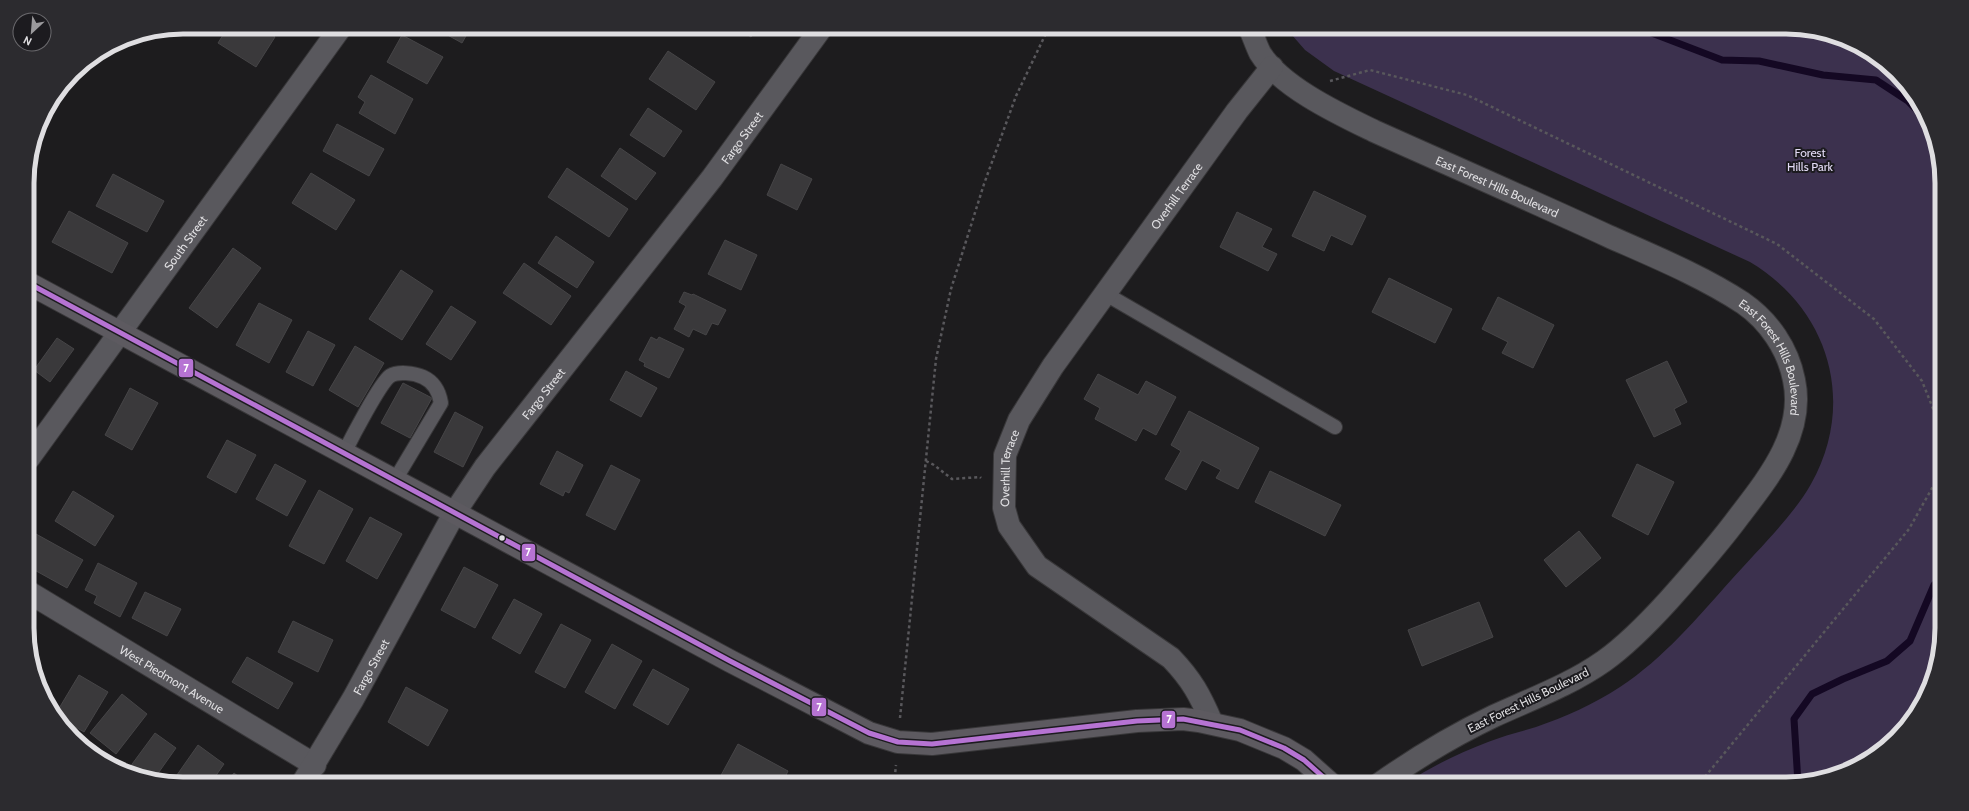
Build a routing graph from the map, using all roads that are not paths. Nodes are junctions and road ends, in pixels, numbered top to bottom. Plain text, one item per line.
1 (336, 34) edge
2 (817, 34) edge
3 (1252, 34) edge
4 (1272, 67) junction
5 (34, 286) edge
6 (1104, 293) junction
7 (120, 333) junction
8 (1336, 427) dead end
9 (34, 451) edge
10 (344, 453) junction
11 (396, 480) junction
12 (456, 512) junction
13 (34, 595) edge
14 (1212, 722) junction
15 (315, 765) junction
16 (307, 777) edge
17 (1323, 777) edge
18 (1389, 777) edge

1 - 7 street, South Street
2 - 12 street, Fargo Street
3 - 4 street, East Forest Hills Boulevard
4 - 6 street, Overhill Terrace
4 - 18 street, East Forest Hills Boulevard
5 - 7 street
6 - 8 lane
6 - 14 street, Overhill Terrace
7 - 9 street, South Street
7 - 10 street
10 - 11 street
10 - 11 lane
11 - 12 street
12 - 14 street
12 - 15 street, Fargo Street
13 - 15 street, West Piedmont Avenue
14 - 17 street
15 - 16 street, Fargo Street

